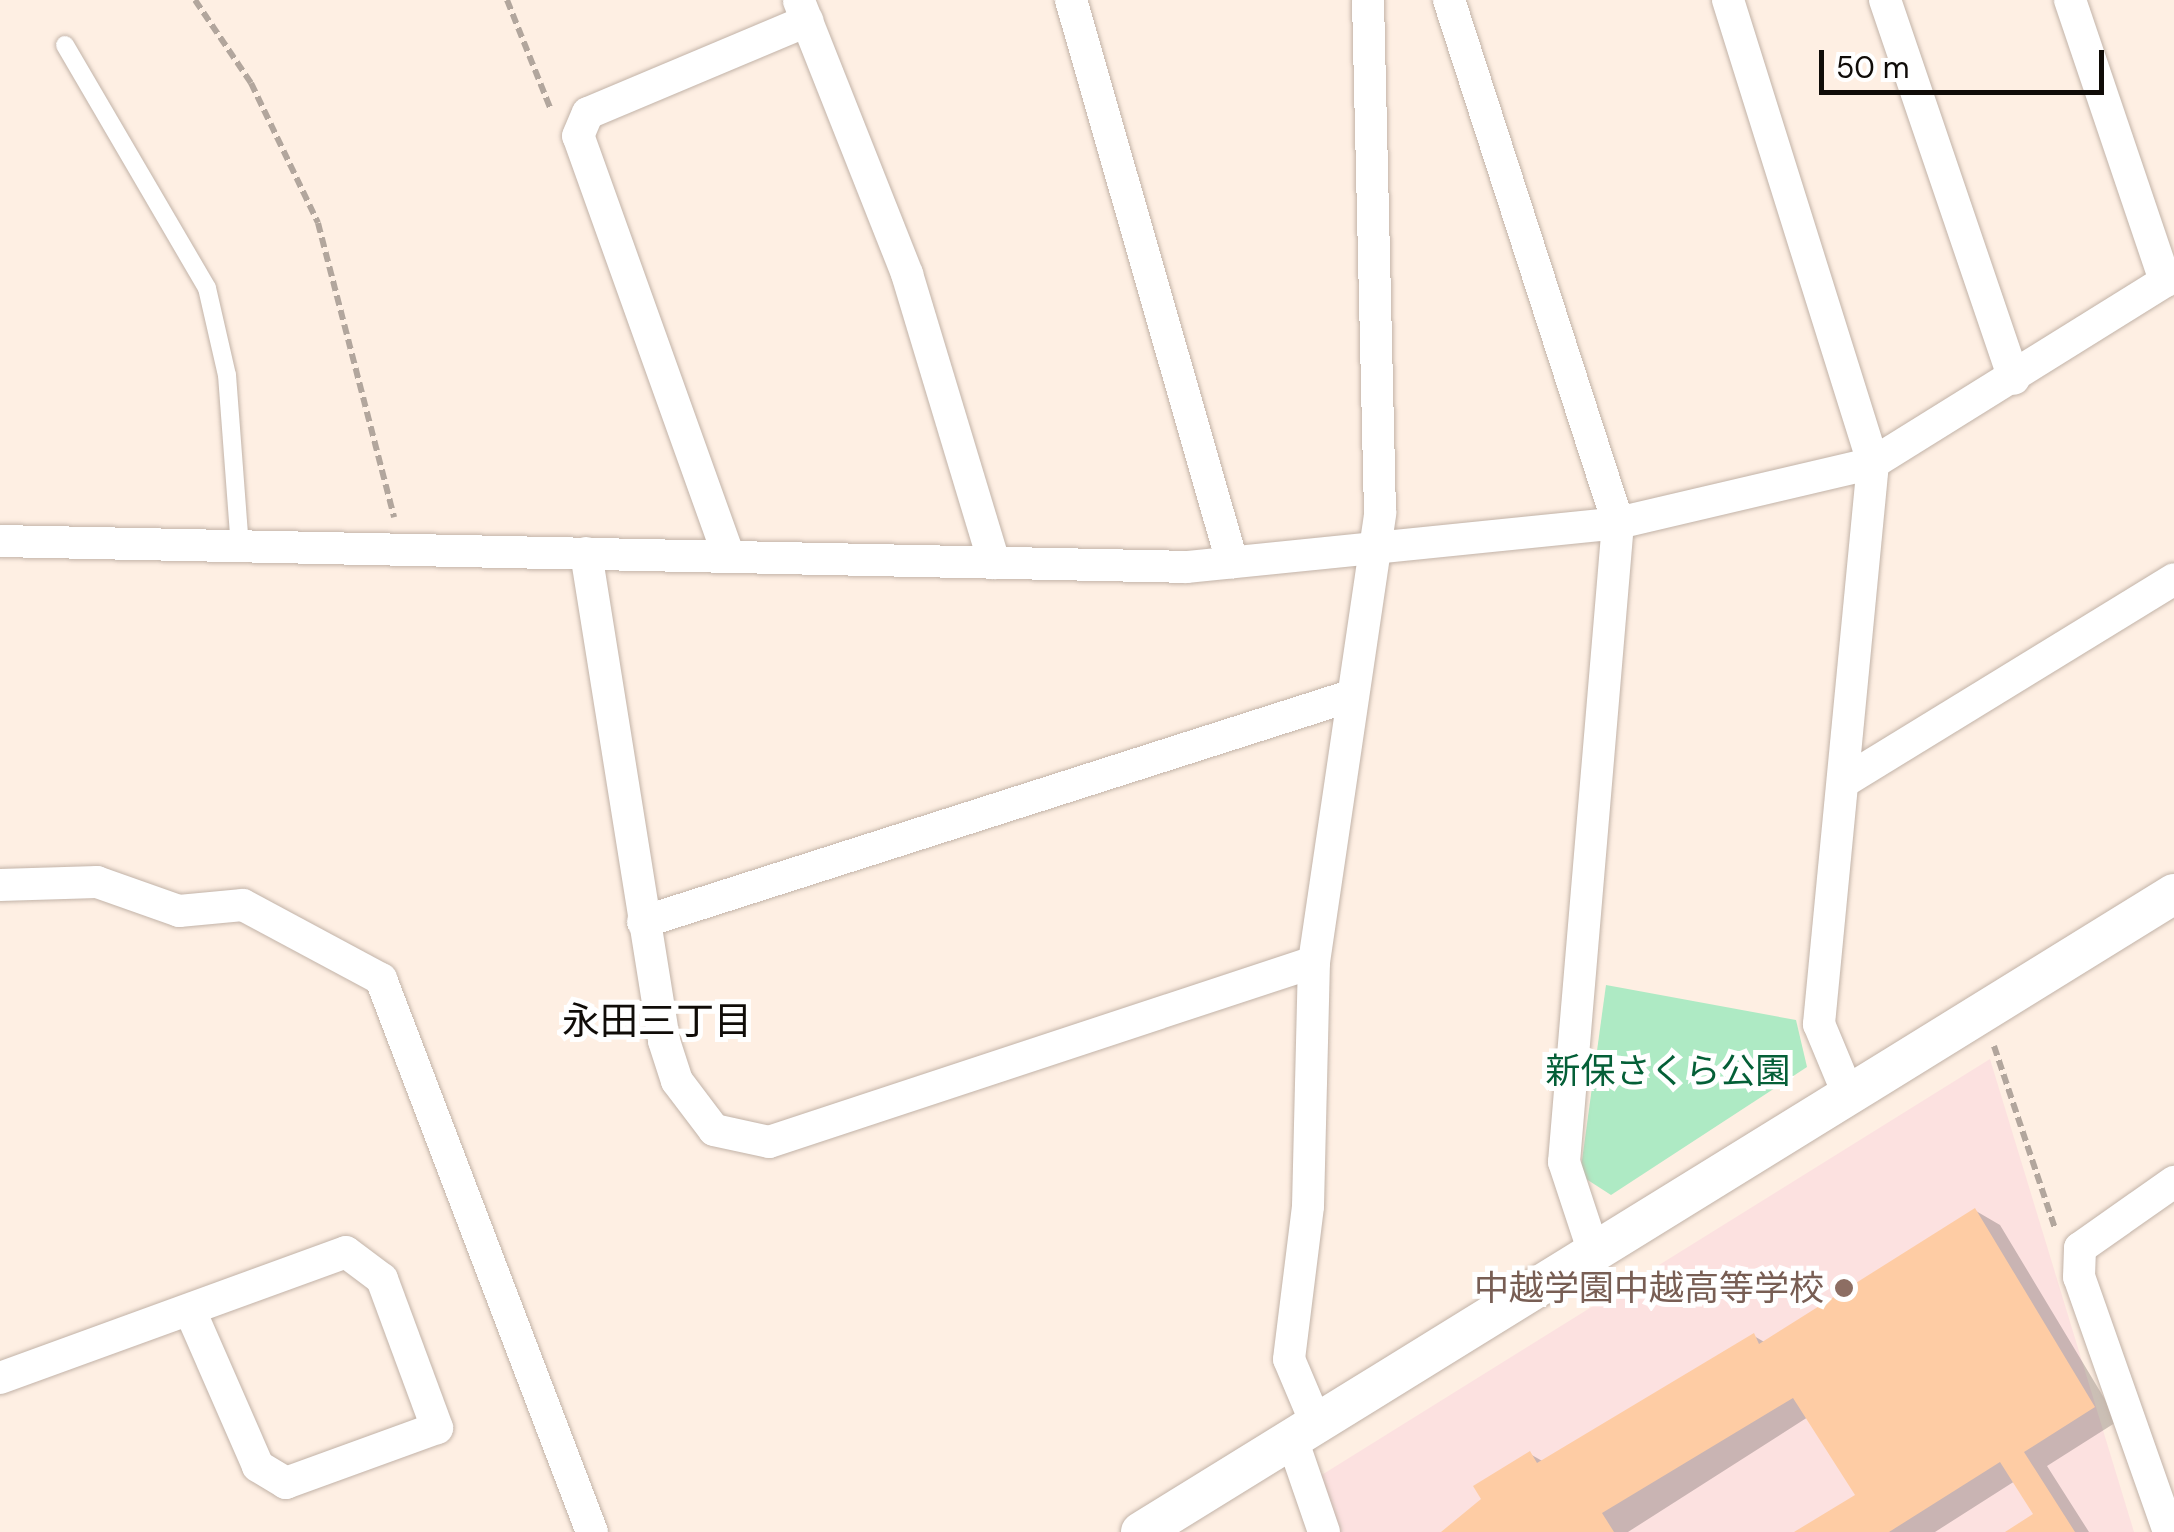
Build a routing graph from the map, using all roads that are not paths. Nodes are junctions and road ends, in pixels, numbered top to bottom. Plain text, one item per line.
1 (1071, 0) edge
2 (1368, 0) edge
3 (1449, 0) edge
4 (1728, 0) edge
5 (1885, 0) edge
6 (2070, 0) edge
7 (803, 10) edge
8 (65, 45) dead end
9 (2170, 279) edge
10 (2014, 379) junction
11 (1873, 463) junction
12 (1618, 523) junction
13 (0, 540) edge
14 (240, 548) junction
15 (1376, 548) junction
16 (586, 552) junction
17 (728, 554) junction
18 (1232, 562) junction
19 (994, 563) junction
20 (2174, 578) edge
21 (1347, 697) junction
22 (1845, 781) junction
23 (0, 886) edge
24 (2174, 894) edge
25 (643, 922) junction
26 (1314, 962) junction
27 (1849, 1096) junction
28 (2174, 1182) edge
29 (1595, 1256) junction
30 (191, 1312) junction
31 (0, 1378) edge
32 (1304, 1431) junction
33 (2161, 1458) edge
34 (592, 1532) edge
35 (1142, 1532) edge
36 (1324, 1532) edge
37 (2169, 1532) edge

1 - 18 street
2 - 15 street
3 - 12 street
4 - 11 street
5 - 10 street
6 - 9 street
7 - 17 street
7 - 19 street
8 - 14 lane
9 - 10 street
10 - 11 street
11 - 12 street
11 - 22 street
12 - 15 street
12 - 29 street
13 - 14 street
14 - 16 street
15 - 18 street
15 - 21 street
16 - 17 street
16 - 25 street
17 - 19 street
18 - 19 street
20 - 22 street
21 - 25 street
21 - 26 street
22 - 27 street
23 - 34 street
24 - 27 street
25 - 26 street
26 - 32 street
27 - 29 street
28 - 33 street
29 - 32 street
30 - 30 street
30 - 31 street
32 - 35 street
32 - 36 street
33 - 37 street

